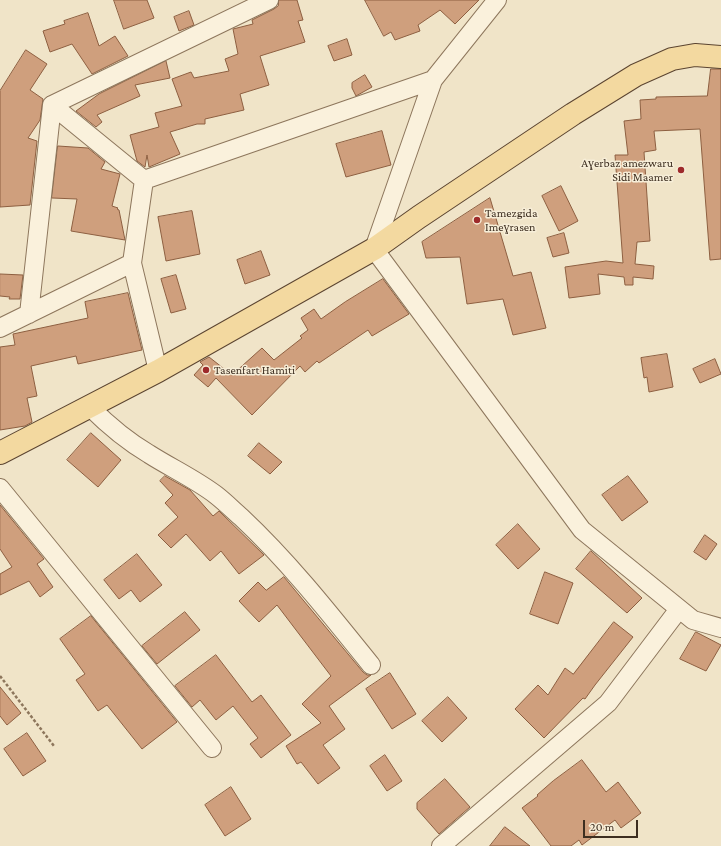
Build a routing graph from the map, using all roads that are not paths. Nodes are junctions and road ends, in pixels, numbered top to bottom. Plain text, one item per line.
1 (269, 0) edge
2 (497, 0) edge
3 (721, 57) edge
4 (433, 80) junction
5 (52, 104) junction
6 (144, 180) junction
7 (374, 249) junction
8 (132, 263) junction
9 (29, 314) junction
10 (0, 328) edge
11 (158, 371) junction
12 (90, 407) junction
13 (0, 454) edge
14 (0, 488) edge
15 (679, 609) junction
16 (721, 628) edge
17 (371, 665) dead end
18 (212, 748) dead end
19 (441, 846) edge

1 - 5 street
2 - 4 street
3 - 7 main road
4 - 6 street
4 - 7 street
5 - 6 street
5 - 9 street
6 - 8 street
7 - 11 main road
7 - 15 street
8 - 9 street
8 - 11 street
9 - 10 street
11 - 12 main road
12 - 13 main road
12 - 17 street
14 - 18 street
15 - 16 street
15 - 19 street

